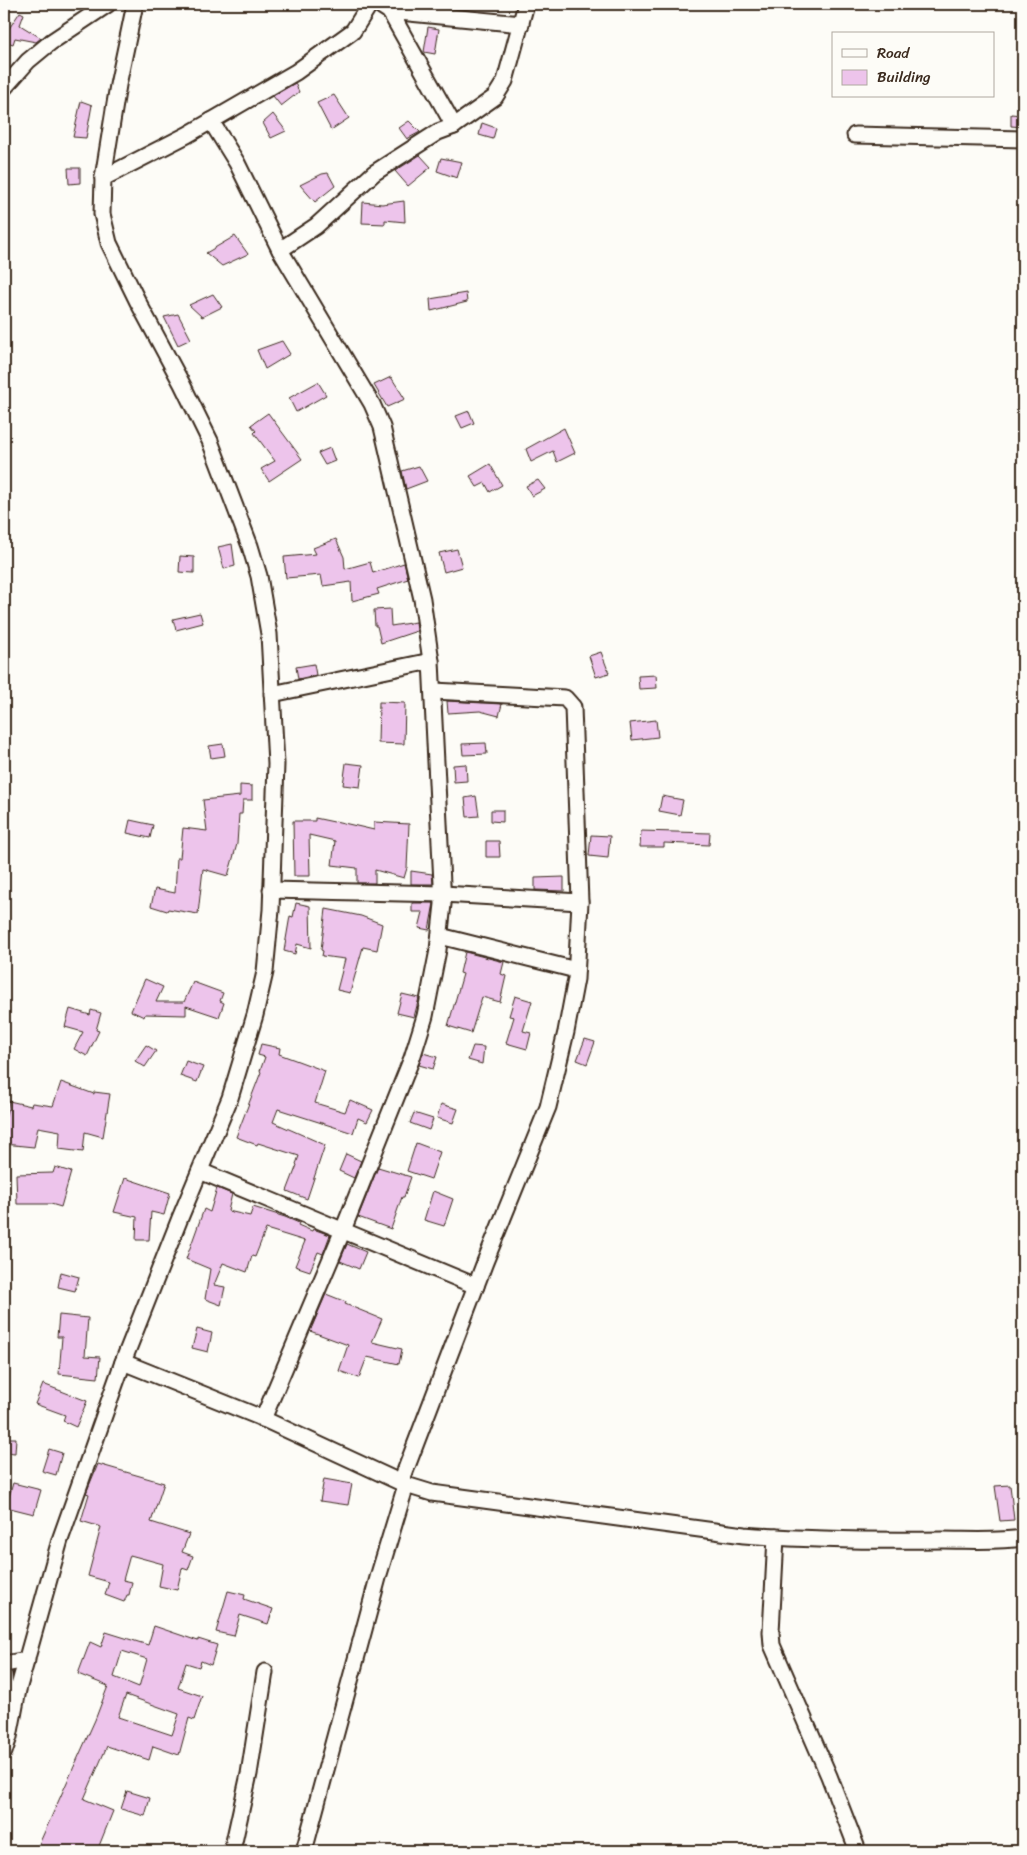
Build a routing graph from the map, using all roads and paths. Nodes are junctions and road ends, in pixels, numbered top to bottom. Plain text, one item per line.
1 (108, 4) edge
2 (135, 4) edge
3 (370, 4) edge
4 (526, 4) edge
5 (384, 7) edge
6 (521, 24) junction
7 (4, 88) edge
8 (211, 121) junction
9 (454, 126) junction
10 (854, 136) dead end
11 (1023, 139) edge
12 (102, 178) junction
13 (280, 250) junction
14 (431, 662) junction
15 (434, 691) junction
16 (272, 694) junction
17 (271, 890) junction
18 (443, 894) junction
19 (580, 902) junction
20 (440, 936) junction
21 (576, 970) junction
22 (200, 1171) junction
23 (343, 1230) junction
24 (476, 1286) junction
25 (123, 1362) junction
26 (263, 1419) junction
27 (404, 1483) junction
28 (776, 1537) junction
29 (1023, 1538) edge
30 (26, 1660) junction
31 (4, 1664) edge
32 (265, 1672) dead end
33 (4, 1676) edge
34 (9, 1737) junction
35 (4, 1752) edge
36 (232, 1851) edge
37 (304, 1851) edge
38 (858, 1851) edge

1 - 7 street
2 - 12 street
3 - 8 street
4 - 6 street
5 - 6 street
5 - 9 street
6 - 9 street
8 - 12 street
8 - 13 street
9 - 13 street
10 - 11 street
12 - 16 street
13 - 14 street
14 - 15 street
14 - 16 street
15 - 18 street
15 - 19 street
16 - 17 street
17 - 18 street
17 - 22 street
18 - 19 street
18 - 20 street
19 - 21 street
20 - 21 street
20 - 23 street
21 - 24 street
22 - 23 street
22 - 25 street
23 - 24 street
23 - 26 street
24 - 27 street
25 - 26 street
25 - 30 street
26 - 27 street
27 - 28 street
27 - 37 street
28 - 29 street
28 - 38 street
30 - 31 street
30 - 34 street
32 - 36 street
33 - 34 street
34 - 35 street

